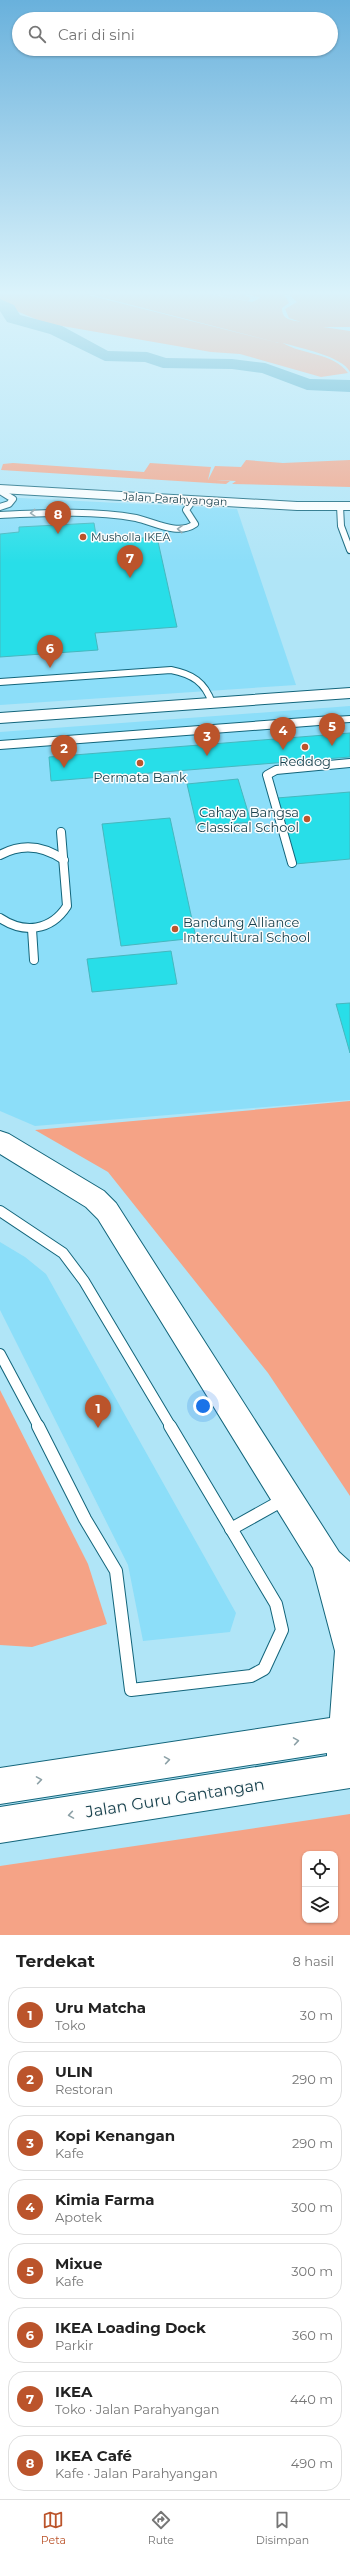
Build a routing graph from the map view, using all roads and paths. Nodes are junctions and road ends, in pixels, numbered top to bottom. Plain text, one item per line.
1 (0, 480) edge
2 (0, 490) edge
3 (200, 501) junction
4 (347, 503) edge
5 (0, 507) edge
6 (0, 515) edge
7 (350, 550) edge
8 (0, 682) edge
9 (350, 693) edge
10 (212, 703) junction
11 (0, 718) edge
12 (350, 719) edge
13 (0, 745) edge
14 (350, 763) edge
15 (61, 832) dead end
16 (0, 855) edge
17 (64, 860) junction
18 (292, 863) dead end
19 (0, 918) edge
20 (32, 929) junction
21 (34, 960) dead end
22 (0, 1141) edge
23 (0, 1211) edge
24 (0, 1354) edge
25 (287, 1498) junction
26 (231, 1529) junction
27 (339, 1573) edge
28 (350, 1647) edge
29 (350, 1655) edge
30 (348, 1732) edge
31 (347, 1771) edge
32 (0, 1786) edge
33 (0, 1825) edge

1 - 4 street, Jalan Parahyangan
2 - 3 street, Jalan Parahyangan
2 - 5 lane
3 - 4 street, Jalan Parahyangan
3 -> 6 lane
4 - 7 lane
8 - 10 lane
9 - 10 street
10 - 11 street
12 - 13 lane
14 - 18 lane
15 - 17 lane
16 - 17 lane
17 - 20 lane
19 - 20 lane
20 - 21 lane
22 - 25 street
23 - 26 lane
24 - 26 lane
25 - 26 lane
25 - 27 street
27 - 28 street
29 - 30 street
30 - 31 street
32 -> 30 street
31 -> 33 street, Jalan Guru Gantangan

